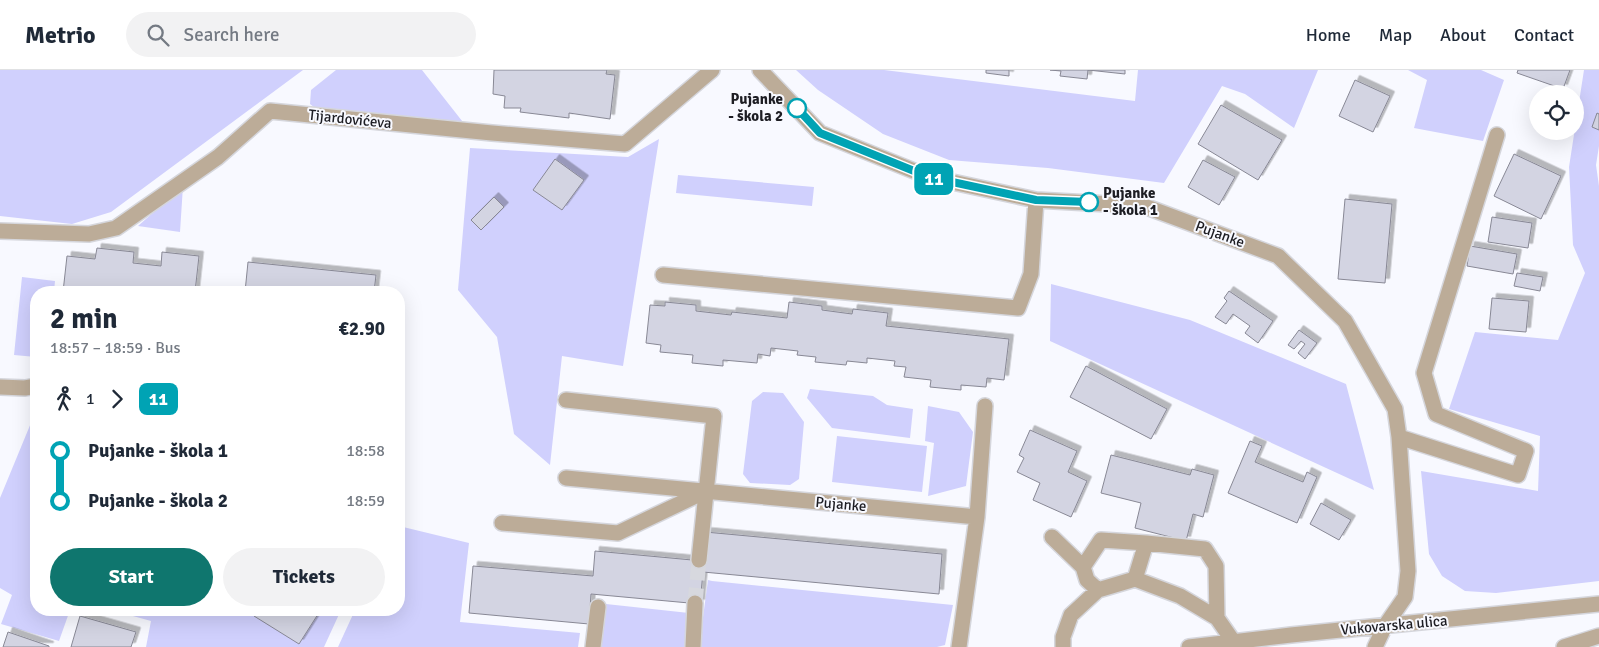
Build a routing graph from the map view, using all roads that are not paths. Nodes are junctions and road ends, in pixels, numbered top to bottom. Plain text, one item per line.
1 (712, 70) edge
2 (760, 70) edge
3 (1497, 135) dead end
4 (1036, 200) junction
5 (0, 231) edge
6 (663, 275) dead end
7 (0, 387) edge
8 (30, 387) edge
9 (566, 400) dead end
10 (985, 406) dead end
11 (1399, 437) junction
12 (566, 478) dead end
13 (706, 492) junction
14 (977, 517) junction
15 (502, 522) dead end
16 (1052, 537) dead end
17 (1146, 543) junction
18 (699, 560) tunnel mouth
19 (1083, 567) junction
20 (1135, 579) junction
21 (1098, 590) junction
22 (695, 604) tunnel mouth
23 (1599, 604) edge
24 (598, 608) dead end
25 (1217, 618) junction
26 (1385, 626) junction
27 (1599, 636) edge
28 (1233, 641) junction
29 (593, 647) edge
30 (693, 647) edge
31 (960, 647) edge
32 (1063, 647) edge
33 (1190, 647) edge
34 (1375, 647) edge
35 (1564, 647) edge

1 - 5 street, Tijardovićeva
2 - 4 street, Pujanke
3 - 11 street
4 - 6 street
4 - 11 street, Pujanke
7 - 8 street
9 - 13 street
10 - 14 street
11 - 26 street, Pujanke
12 - 13 street, Pujanke
13 - 14 street, Pujanke
13 - 15 street
13 - 18 street
14 - 31 street
16 - 19 street
17 - 19 street
17 - 20 street
17 - 25 street
19 - 21 street
20 - 21 street
20 - 25 street
21 - 32 street
22 - 30 street
23 - 26 street, Vukovarska ulica
24 - 29 street
25 - 28 street
26 - 28 street, Vukovarska ulica
26 - 34 street, Pujanke
27 - 35 street
28 - 33 street, Vukovarska ulica

